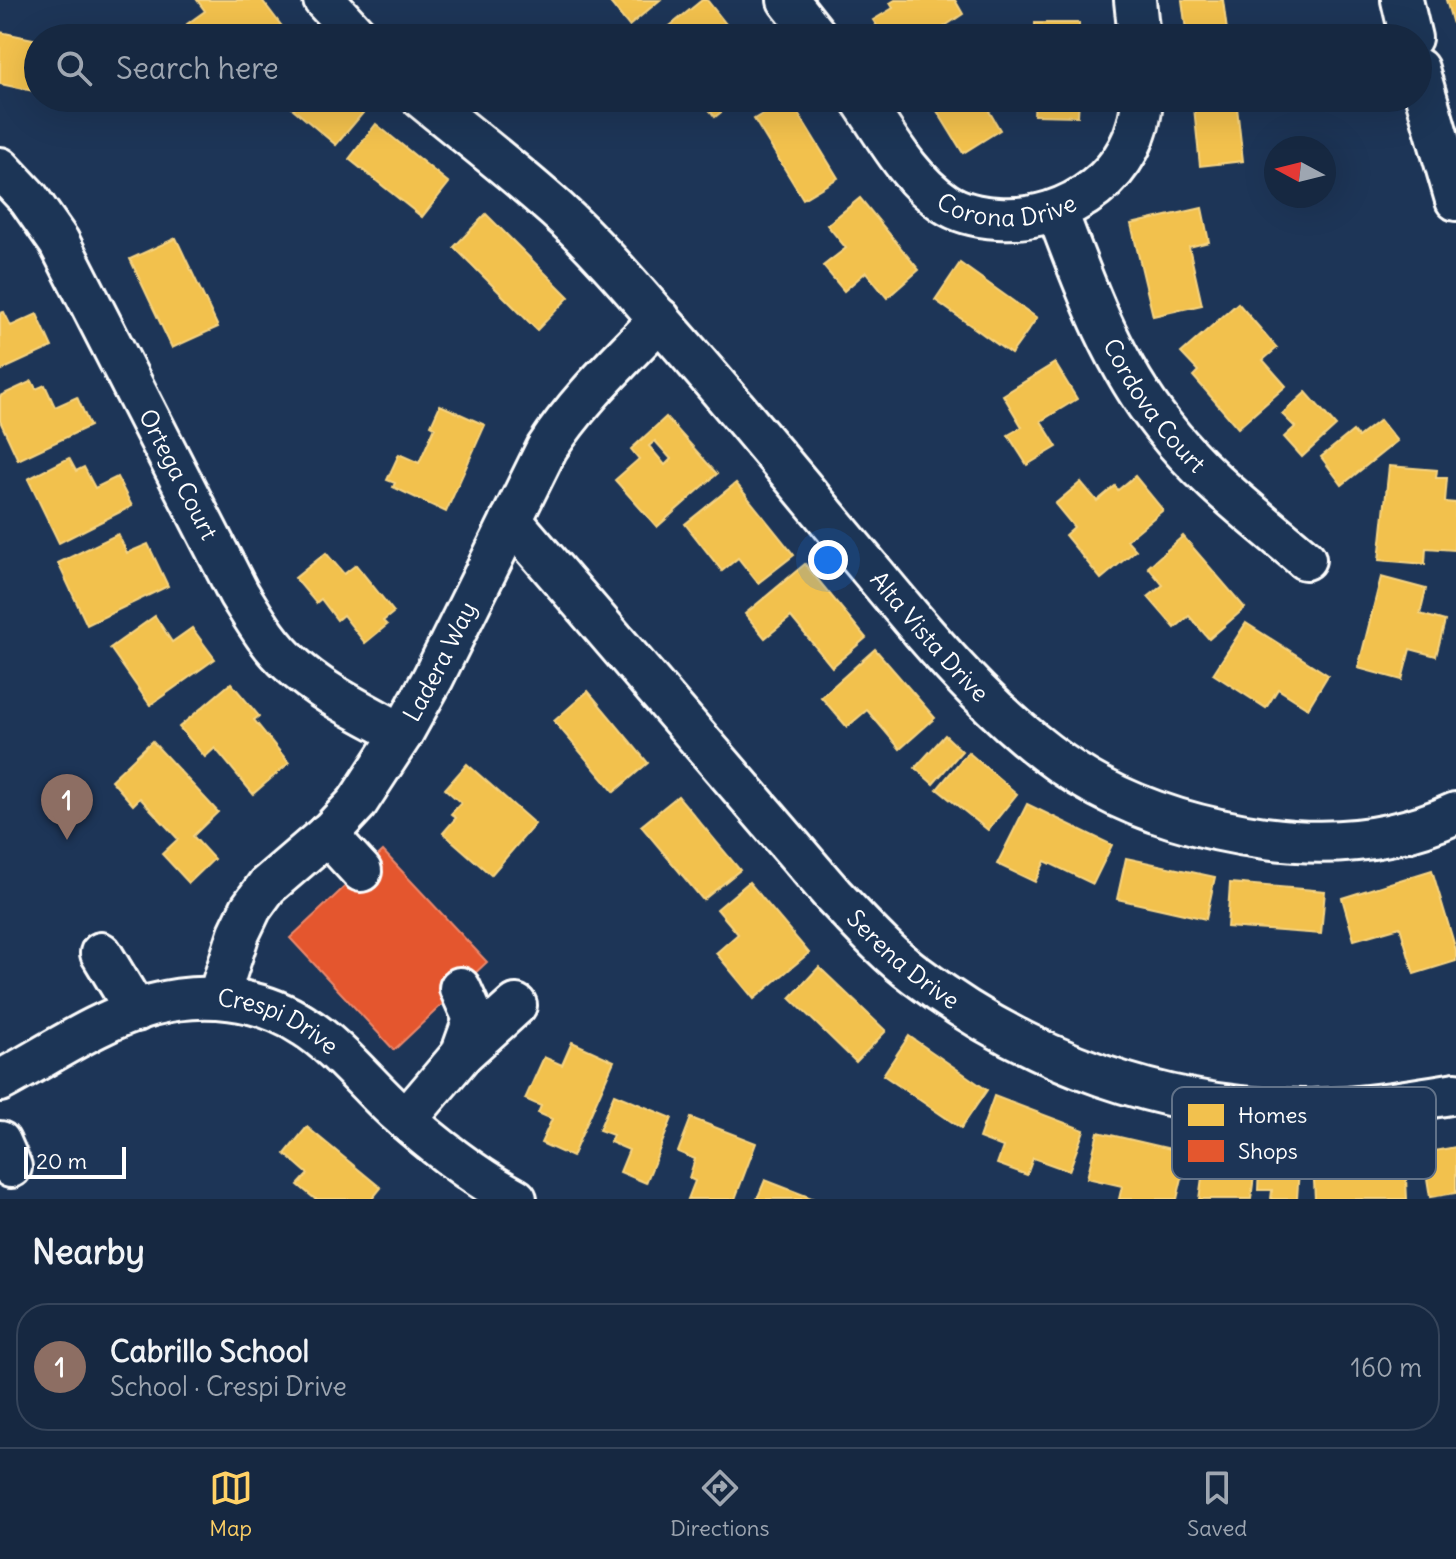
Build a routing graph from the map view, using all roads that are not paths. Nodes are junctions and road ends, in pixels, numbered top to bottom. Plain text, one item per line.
1 (324, 0) edge
2 (788, 0) edge
3 (1135, 0) edge
4 (1402, 0) edge
5 (346, 24) edge
6 (807, 24) edge
7 (1138, 24) edge
8 (1408, 24) edge
9 (439, 112) edge
10 (869, 112) edge
11 (1141, 112) edge
12 (1430, 112) edge
13 (0, 168) edge
14 (1456, 200) edge
15 (1057, 212) junction
16 (660, 319) junction
17 (511, 520) junction
18 (1305, 559) dead end
19 (402, 734) junction
20 (1456, 813) edge
21 (327, 834) junction
22 (361, 871) dead end
23 (101, 953) dead end
24 (460, 988) dead end
25 (218, 998) junction
26 (516, 1005) dead end
27 (136, 1011) junction
28 (461, 1055) junction
29 (0, 1081) edge
30 (1456, 1093) edge
31 (1436, 1096) edge
32 (1172, 1097) edge
33 (406, 1120) junction
34 (516, 1199) edge

1 - 5 street
2 - 6 street
3 - 7 street
4 - 8 street
9 - 16 street, Alta Vista Drive
10 - 15 street, Corona Drive
11 - 15 street, Corona Drive
12 - 14 street
13 - 19 street, Ortega Court
15 - 18 street, Cordova Court
16 - 17 street, Ladera Way
16 - 20 street, Alta Vista Drive
17 - 19 street, Ladera Way
17 - 32 street, Serena Drive
19 - 21 street, Ladera Way
21 - 22 street
21 - 25 street, Ladera Way
23 - 27 street
24 - 28 street
25 - 27 street, Crespi Drive
25 - 33 street, Crespi Drive
26 - 28 street
27 - 29 street, Crespi Drive
28 - 33 street
30 - 31 street, Serena Drive
33 - 34 street, Crespi Drive

